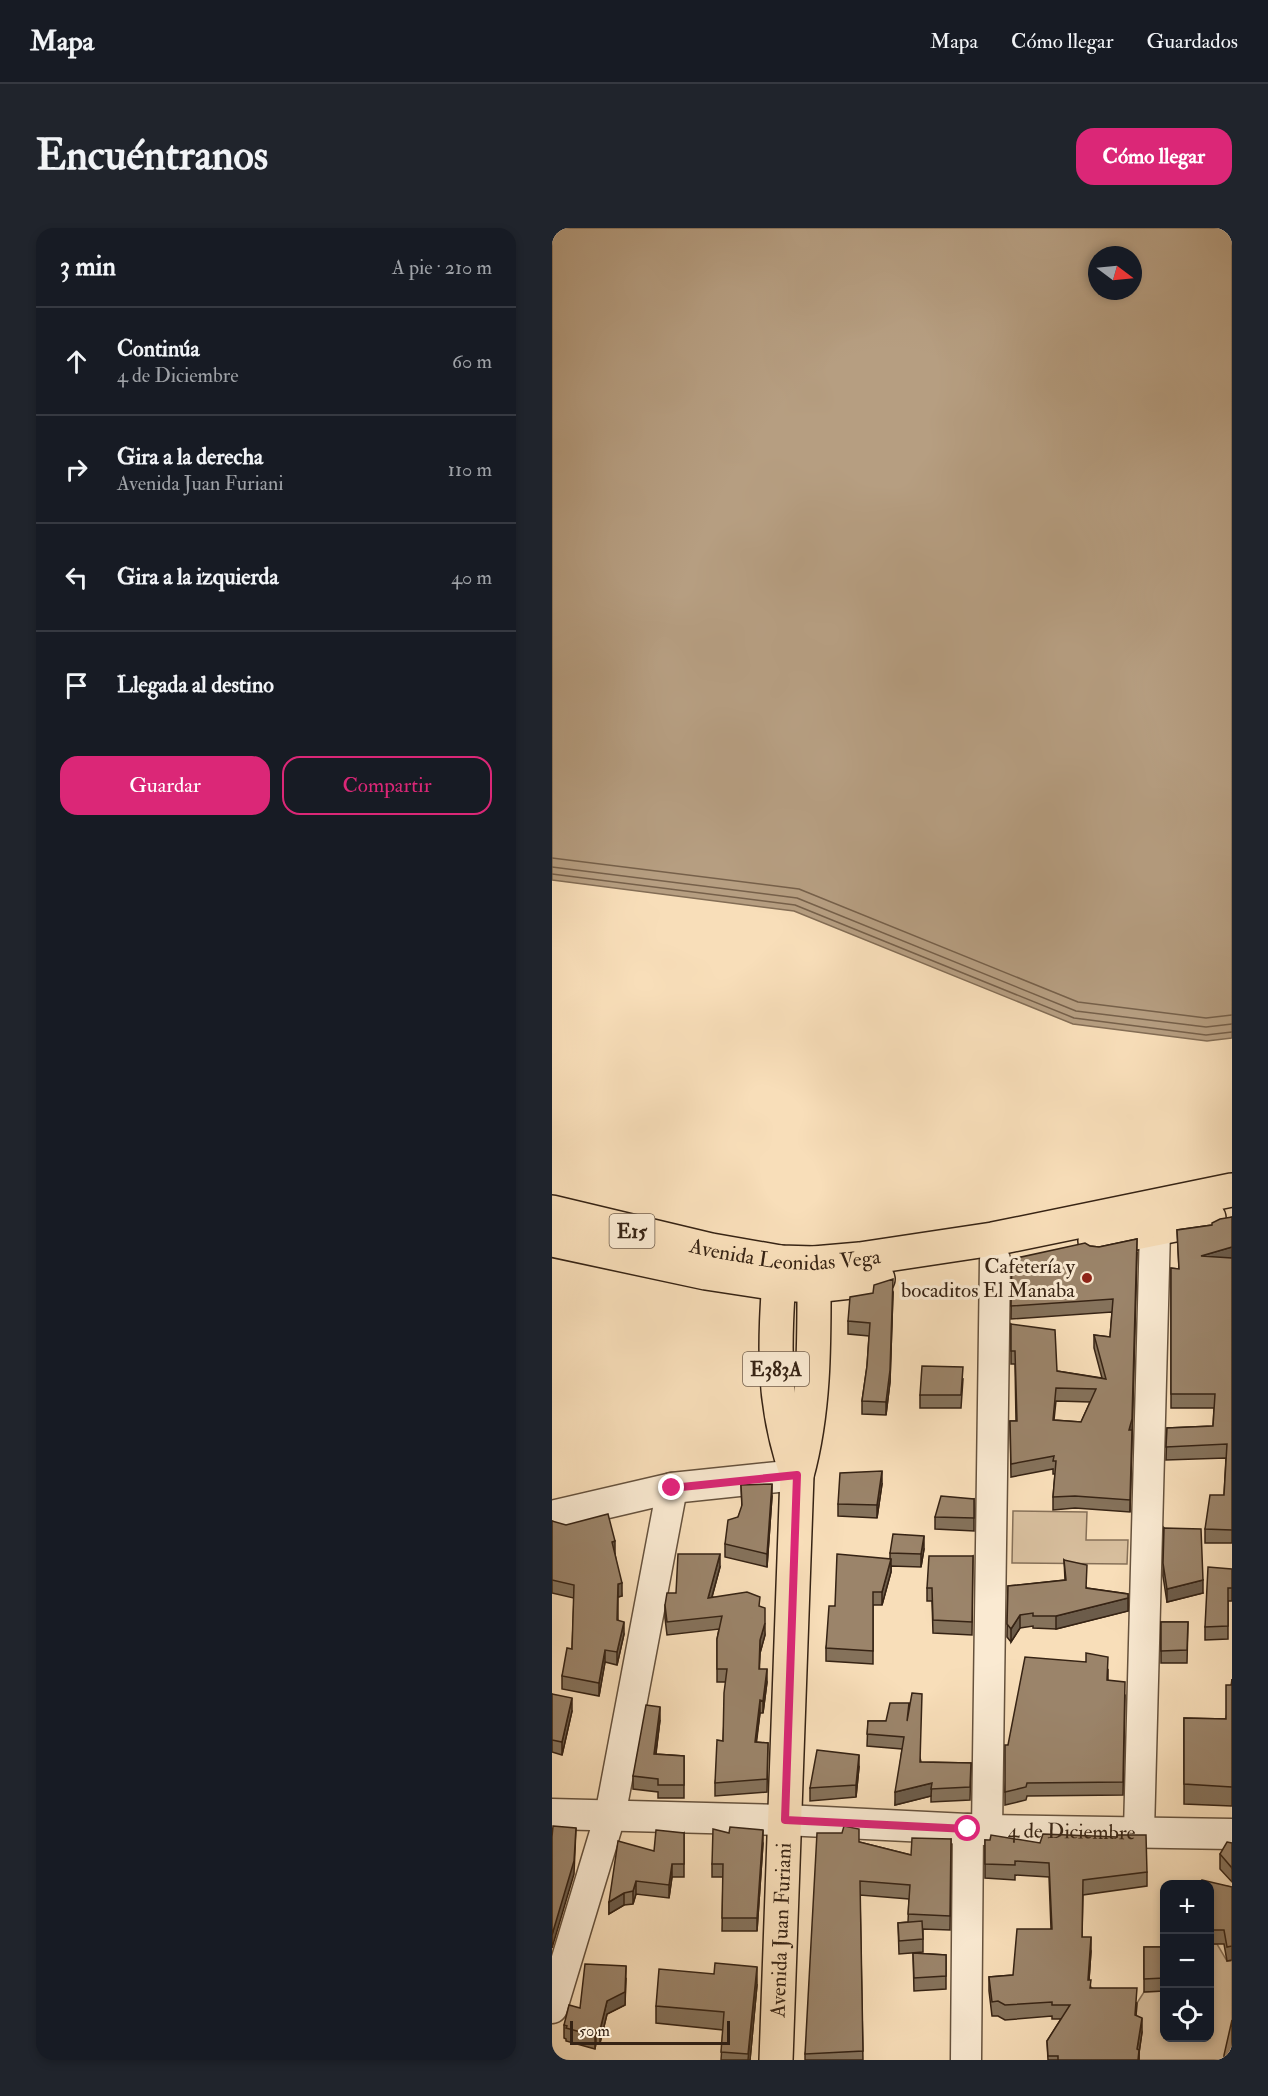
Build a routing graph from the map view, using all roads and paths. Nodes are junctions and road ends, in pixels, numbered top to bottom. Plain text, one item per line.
1 (1232, 1190) edge
2 (552, 1212) edge
3 (1232, 1213) edge
4 (1155, 1230) junction
5 (552, 1240) edge
6 (995, 1260) junction
7 (779, 1273) junction
8 (814, 1274) junction
9 (797, 1475) junction
10 (672, 1488) junction
11 (552, 1516) edge
12 (552, 1814) edge
13 (610, 1816) junction
14 (785, 1820) junction
15 (978, 1829) junction
16 (1139, 1831) junction
17 (1232, 1834) edge
18 (552, 2008) edge
19 (776, 2060) edge
20 (966, 2060) edge

1 - 8 main road, Avenida Leonidas Vega / E15
2 - 7 main road, Avenida Leonidas Vega / E15
3 - 4 main road, Avenida Leonidas Vega / E15
4 - 6 main road, Avenida Leonidas Vega / E15
4 - 16 street
5 - 7 main road, Avenida Leonidas Vega / E15
6 - 8 main road, Avenida Leonidas Vega / E15
6 - 15 street
7 - 8 main road, Avenida Leonidas Vega / E15
7 - 9 main road, Avenida Juan Furiani / E383A
8 - 9 main road, Avenida Juan Furiani / E383A
9 - 10 street
9 - 14 main road, Avenida Juan Furiani / E383A
10 - 11 street
10 - 13 street
12 - 13 street, 4 de Diciembre
13 - 14 street, 4 de Diciembre
13 - 18 street
14 - 15 street, 4 de Diciembre
14 - 19 main road, Avenida Juan Furiani / E383A
15 - 16 street, 4 de Diciembre
15 - 20 street
16 - 17 street, 4 de Diciembre

